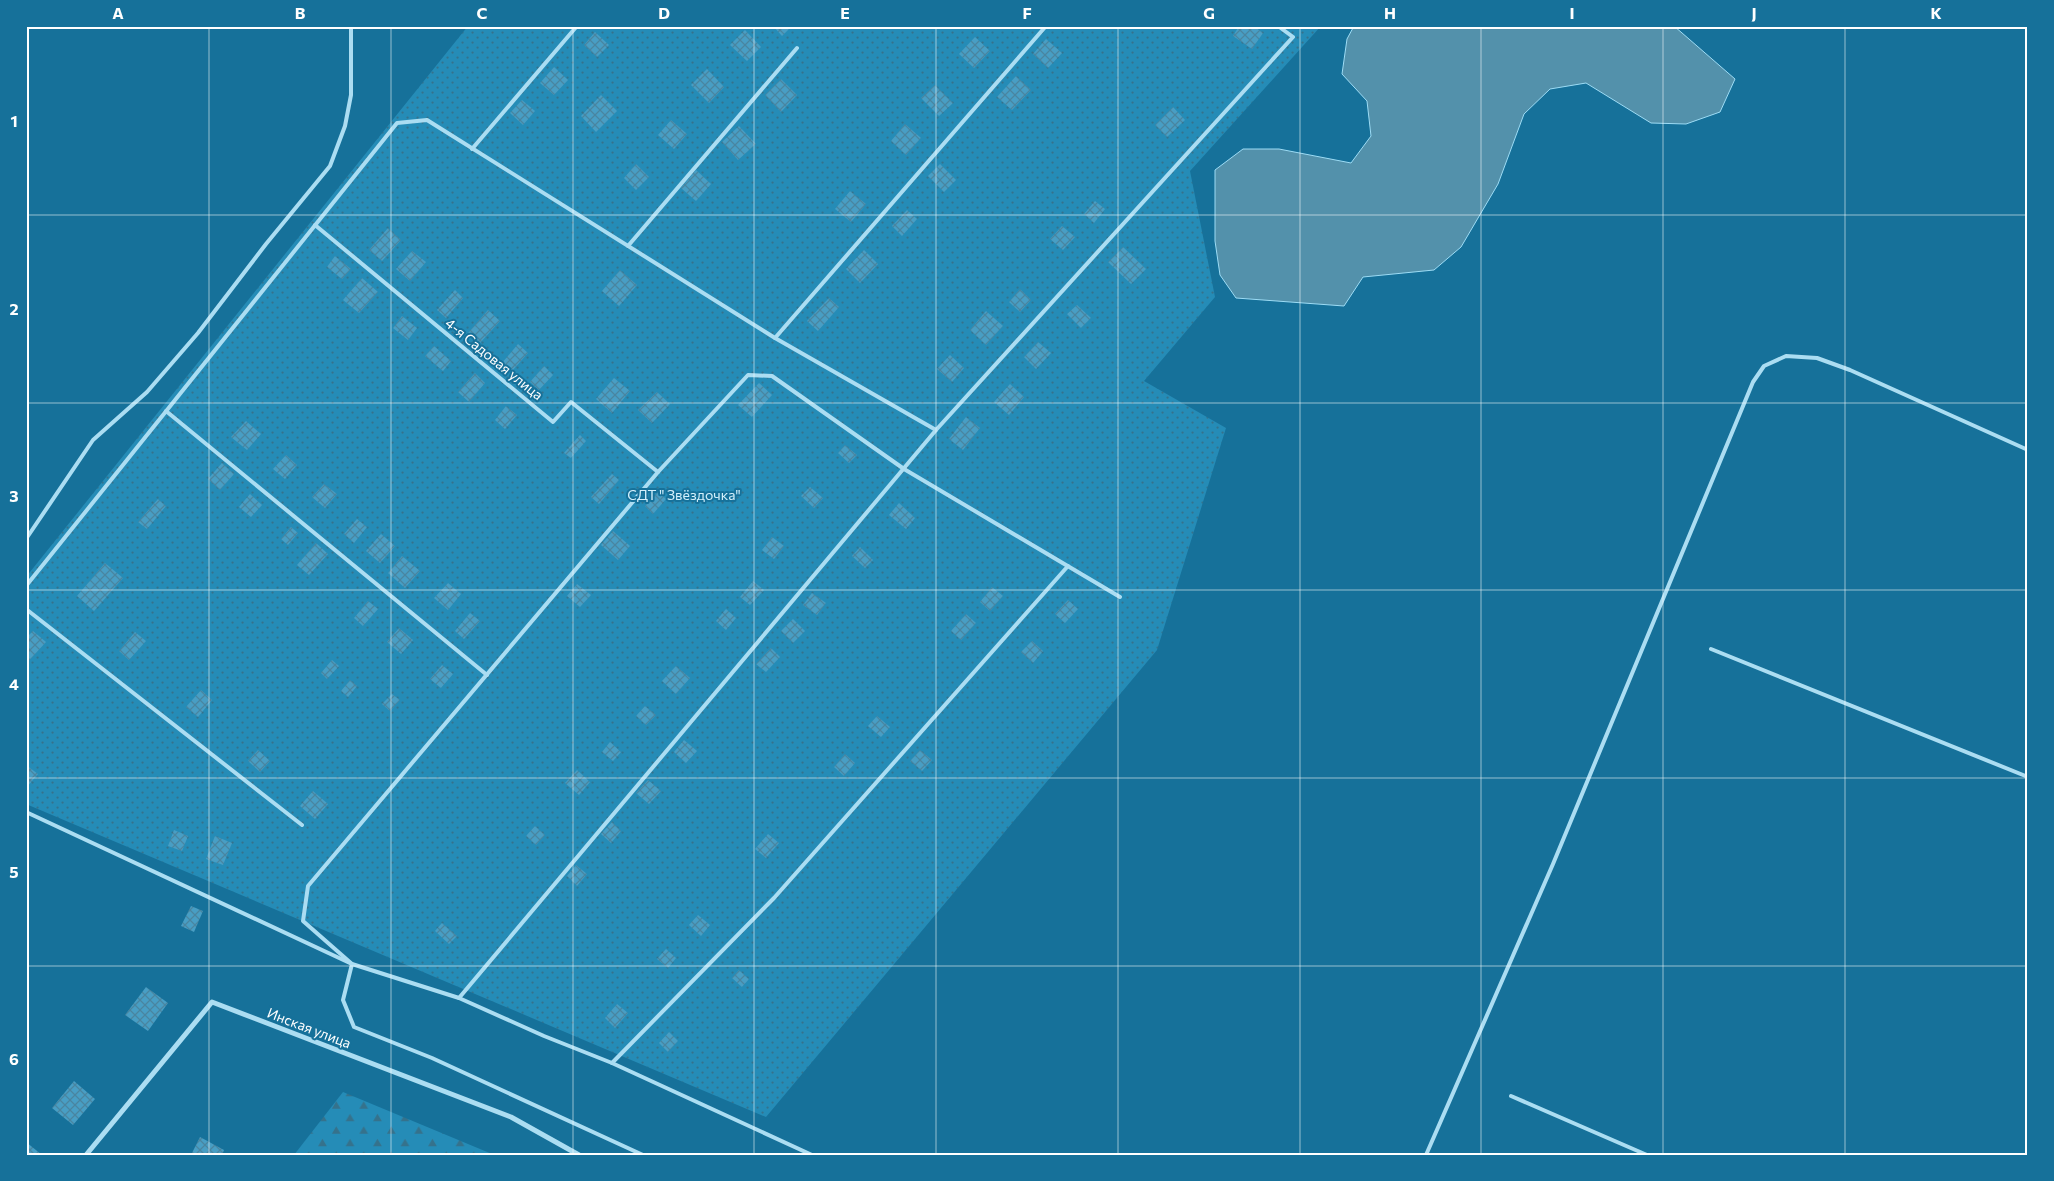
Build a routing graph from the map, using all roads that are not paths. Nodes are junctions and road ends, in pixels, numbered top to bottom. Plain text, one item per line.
1 (351, 26) edge
2 (577, 26) edge
3 (1046, 26) edge
4 (1278, 26) edge
5 (797, 48) dead end
6 (472, 149) junction
7 (315, 225) junction
8 (628, 246) junction
9 (775, 338) junction
10 (166, 411) junction
11 (936, 430) junction
12 (2028, 450) edge
13 (904, 469) junction
14 (658, 472) junction
15 (26, 539) edge
16 (1068, 566) junction
17 (26, 586) edge
18 (1120, 597) dead end
19 (26, 609) edge
20 (1711, 649) dead end
21 (486, 675) junction
22 (2028, 776) edge
23 (26, 812) edge
24 (302, 825) dead end
25 (352, 964) junction
26 (459, 998) junction
27 (612, 1063) junction
28 (1511, 1096) dead end
29 (86, 1155) edge
30 (579, 1155) edge
31 (643, 1155) edge
32 (812, 1155) edge
33 (1426, 1155) edge
34 (1648, 1155) edge

1 - 15 lane
2 - 6 lane
3 - 9 lane
4 - 11 lane
5 - 8 lane
6 - 7 lane
6 - 8 lane
7 - 10 lane
7 - 14 lane, 4-я Садовая улица
8 - 9 lane
9 - 11 lane
10 - 17 lane
10 - 21 lane
11 - 13 lane
12 - 33 lane
13 - 14 lane
13 - 16 lane
13 - 26 lane
14 - 21 lane
16 - 18 lane
16 - 27 lane
19 - 24 lane
20 - 22 lane
21 - 25 lane
23 - 25 lane
25 - 26 lane
25 - 31 lane
26 - 27 lane
27 - 32 lane
28 - 34 lane
29 - 30 street, Инская улица

